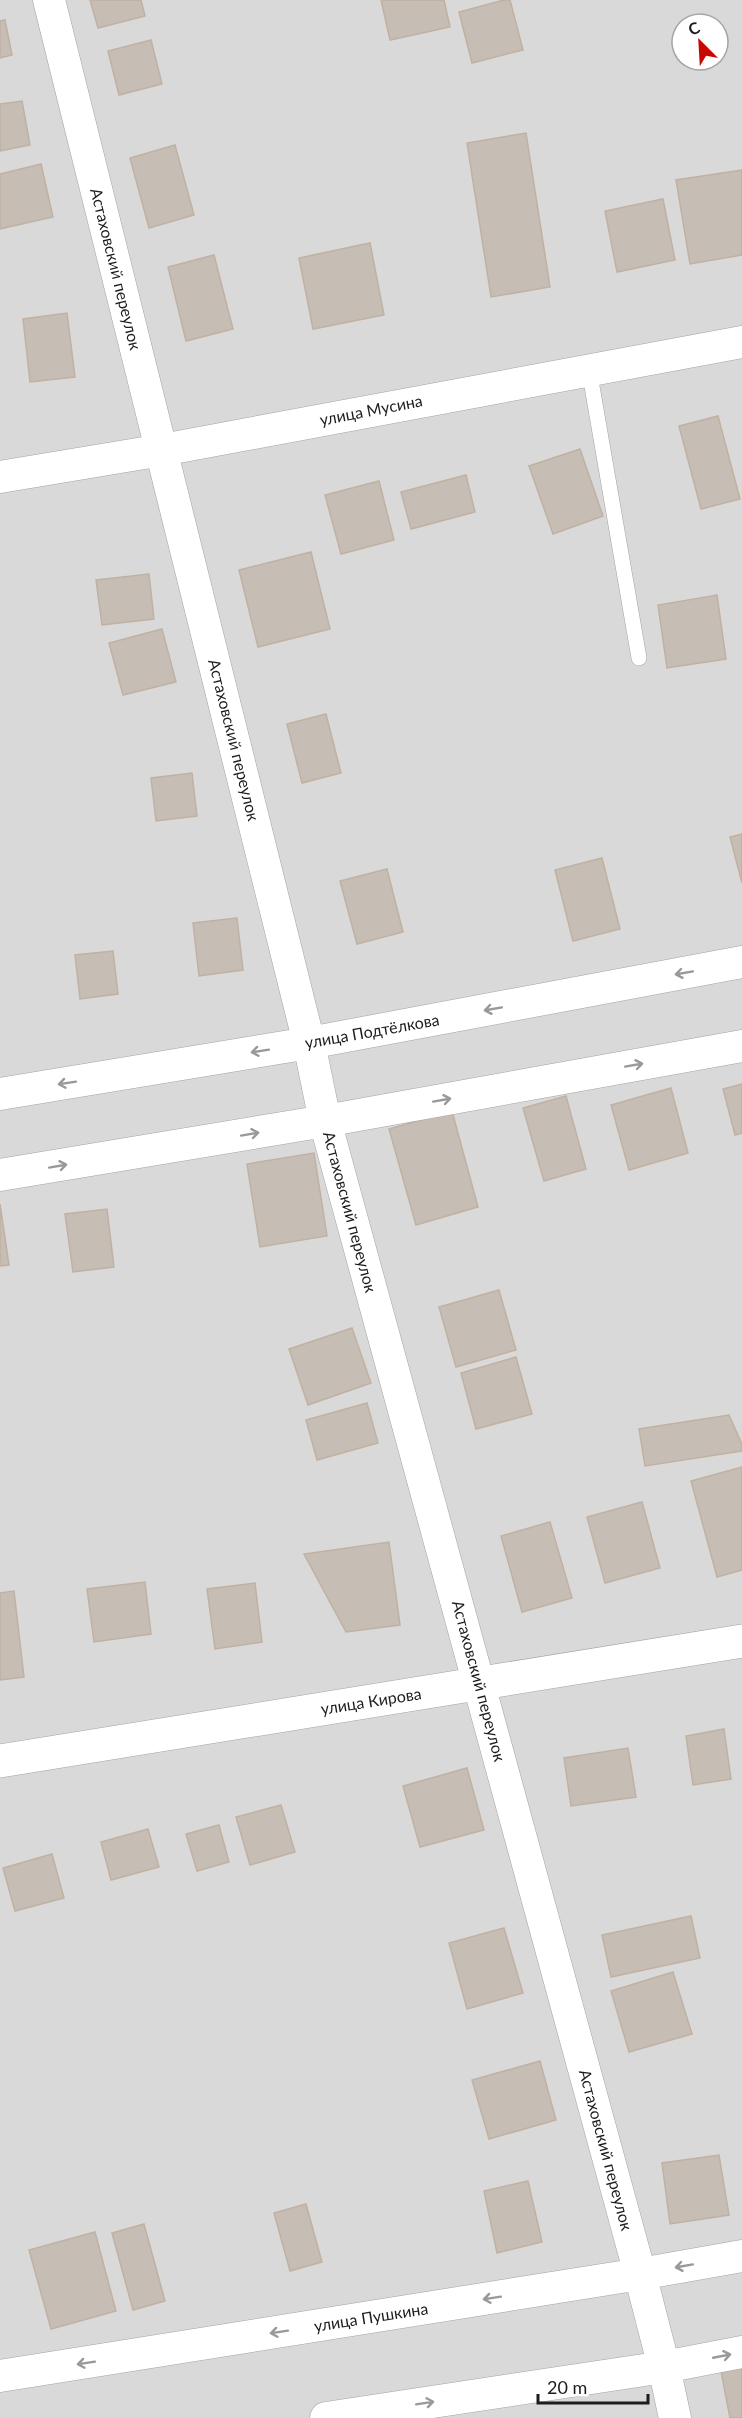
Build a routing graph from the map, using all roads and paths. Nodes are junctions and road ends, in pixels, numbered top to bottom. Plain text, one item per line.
1 (49, 0) edge
2 (742, 342) edge
3 (589, 369) junction
4 (162, 450) junction
5 (0, 477) edge
6 (639, 658) dead end
7 (742, 962) edge
8 (309, 1043) junction
9 (742, 1046) edge
10 (0, 1094) edge
11 (325, 1121) junction
12 (0, 1175) edge
13 (742, 1641) edge
14 (479, 1684) junction
15 (0, 1761) edge
16 (742, 2256) edge
17 (640, 2274) junction
18 (742, 2352) edge
19 (664, 2367) junction
20 (0, 2376) edge
21 (326, 2418) edge
22 (675, 2418) edge

1 - 4 street, Астаховский переулок
2 - 3 street, улица Мусина
3 - 4 street, улица Мусина
3 - 6 lane
4 - 5 street, улица Мусина
4 - 8 street, Астаховский переулок
7 -> 8 street, улица Подтёлкова
8 -> 10 street, улица Подтёлкова
8 - 11 street, Астаховский переулок
11 -> 9 street
12 -> 11 street
11 - 14 street, Астаховский переулок
13 - 14 street, улица Кирова
14 - 15 street, улица Кирова
14 - 17 street, Астаховский переулок
16 -> 17 street, улица Пушкина
17 - 19 street, Астаховский переулок
17 -> 20 street, улица Пушкина
19 -> 18 street
21 -> 19 street
19 - 22 street, Астаховский переулок

